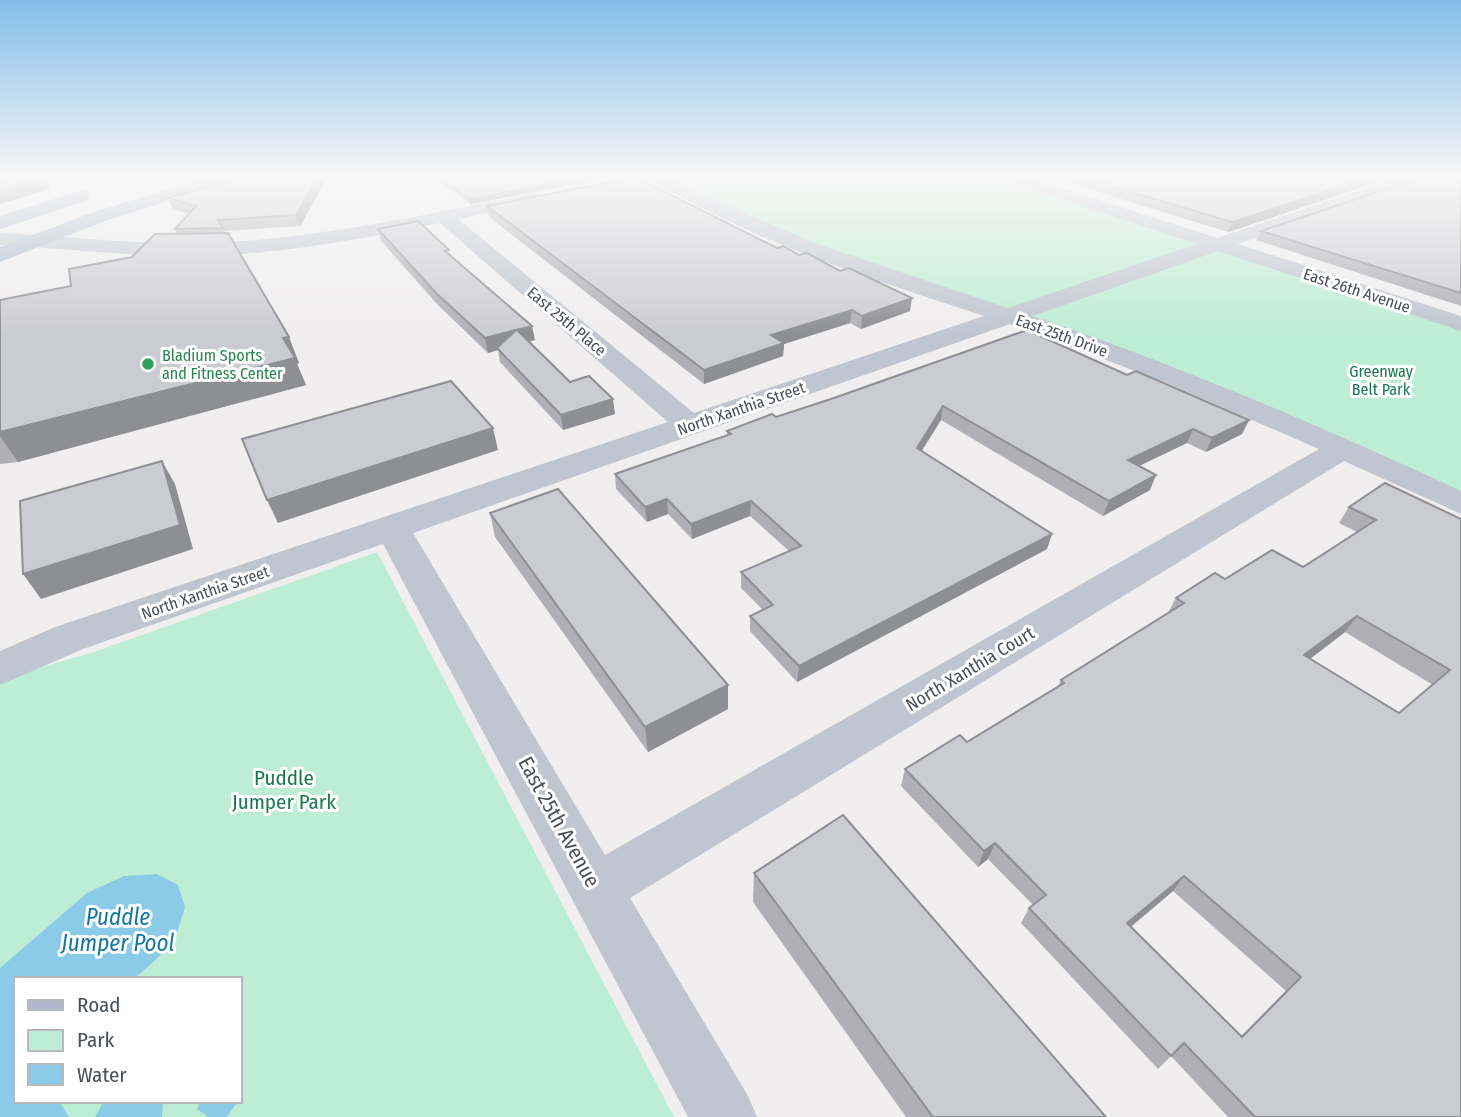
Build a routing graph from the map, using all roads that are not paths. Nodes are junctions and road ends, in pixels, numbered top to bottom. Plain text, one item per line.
1 (64, 230) edge
2 (365, 230) edge
3 (460, 230) edge
4 (766, 230) edge
5 (1175, 230) edge
6 (1259, 230) edge
7 (0, 239) edge
8 (34, 240) junction
9 (1218, 244) junction
10 (0, 255) edge
11 (1010, 316) junction
12 (1461, 324) edge
13 (690, 425) junction
14 (1343, 448) junction
15 (1461, 504) edge
16 (392, 527) junction
17 (69, 638) junction
18 (0, 654) edge
19 (0, 669) edge
20 (596, 889) junction
21 (724, 1117) edge

1 - 8 main road
2 - 8 street
3 - 13 street, East 25th Place
4 - 11 street, East 25th Drive
5 - 9 street, East 26th Avenue
6 - 9 street, North Xanthia Street
7 - 8 street
8 - 10 main road
9 - 11 street, North Xanthia Street
9 - 12 street, East 26th Avenue
11 - 13 street, North Xanthia Street
11 - 14 street, East 25th Drive
13 - 16 street, North Xanthia Street
14 - 15 street, East 25th Drive
14 - 20 street, North Xanthia Court
16 - 17 street, North Xanthia Street
16 - 20 street, East 25th Avenue
17 - 18 street, North Xanthia Street
17 - 19 street, North Xanthia Street
20 - 21 street, East 25th Avenue

